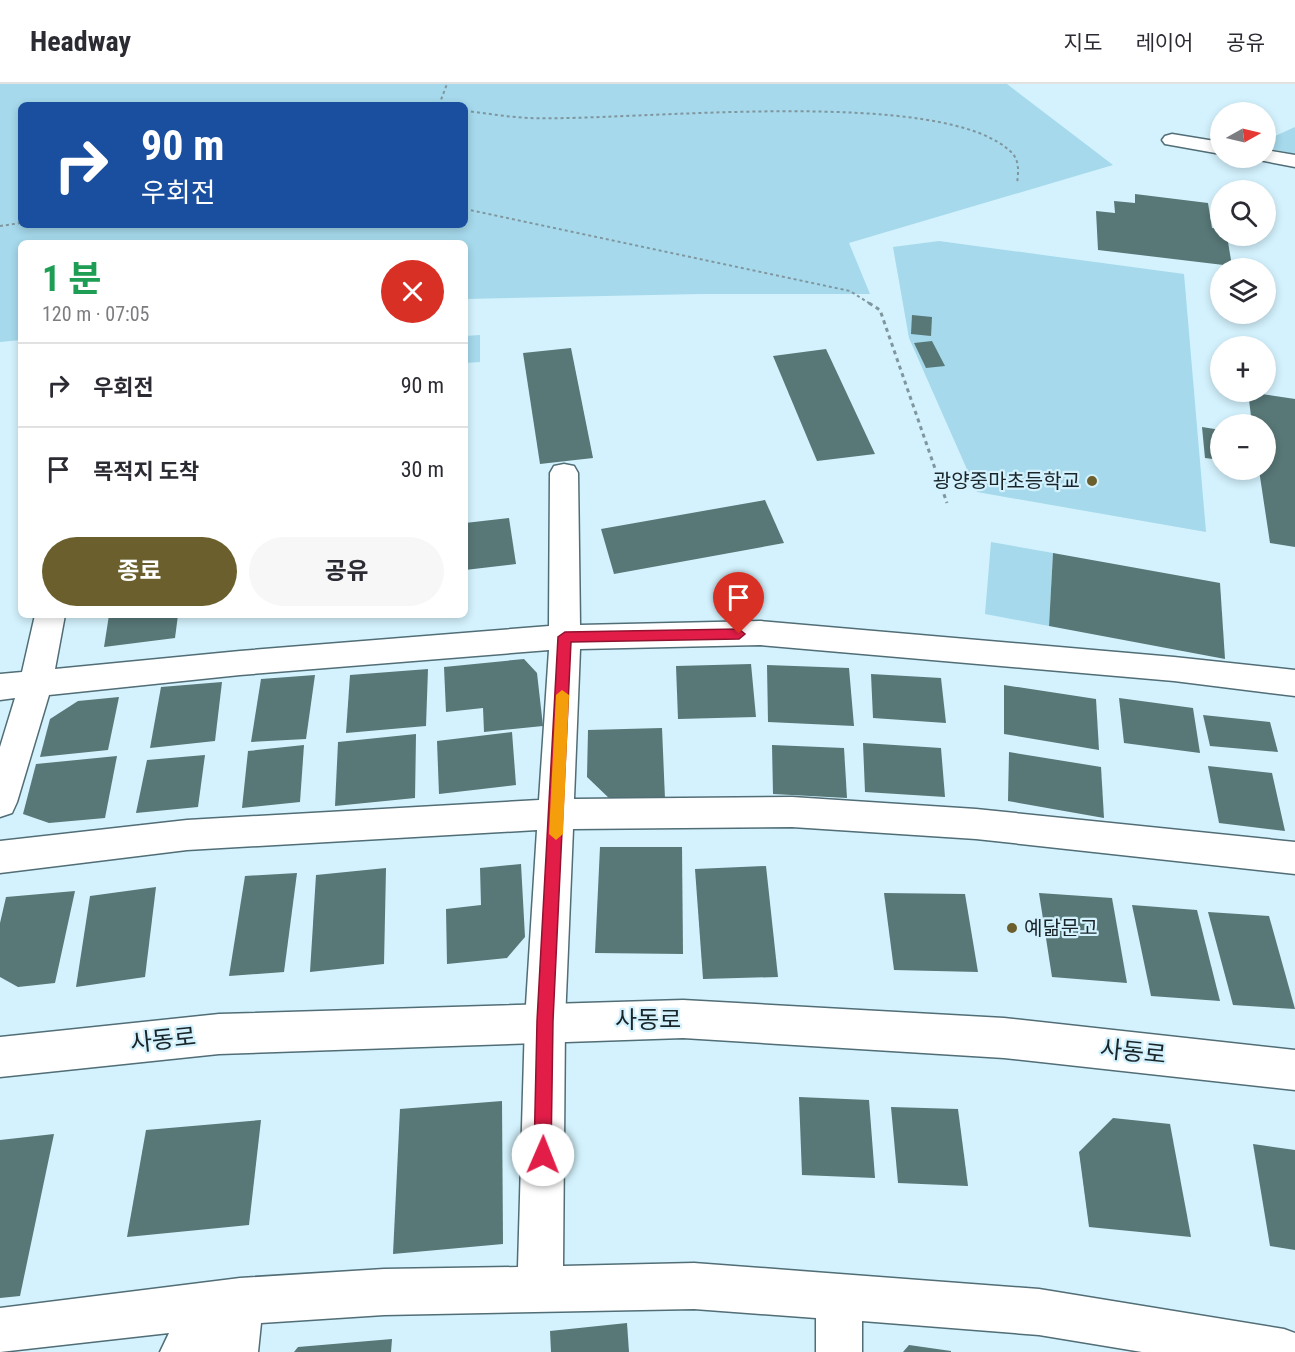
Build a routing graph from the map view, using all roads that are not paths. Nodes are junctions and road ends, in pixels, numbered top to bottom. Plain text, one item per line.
1 (1172, 140) dead end
2 (1210, 146) edge
3 (1276, 158) edge
4 (1295, 161) edge
5 (564, 473) dead end
6 (49, 618) edge
7 (565, 637) junction
8 (1295, 683) edge
9 (36, 684) junction
10 (0, 687) edge
11 (0, 802) edge
12 (557, 814) junction
13 (0, 857) edge
14 (1295, 858) edge
15 (545, 1021) junction
16 (0, 1057) edge
17 (1295, 1070) edge
18 (540, 1289) junction
19 (839, 1295) junction
20 (240, 1301) junction
21 (0, 1331) edge
22 (183, 1352) edge
23 (235, 1352) edge
24 (839, 1352) edge
25 (1284, 1352) edge

1 - 2 street
3 - 4 street
5 - 7 street
6 - 9 street
7 - 8 street
7 - 9 street
7 - 12 street
9 - 10 street
9 - 11 street
12 - 13 street
12 - 14 street
12 - 15 street
15 - 16 street, 사동로
15 - 17 street, 사동로
15 - 18 street
18 - 19 street
18 - 20 street
19 - 24 street
19 - 25 street
20 - 21 street
20 - 22 street
20 - 23 street

